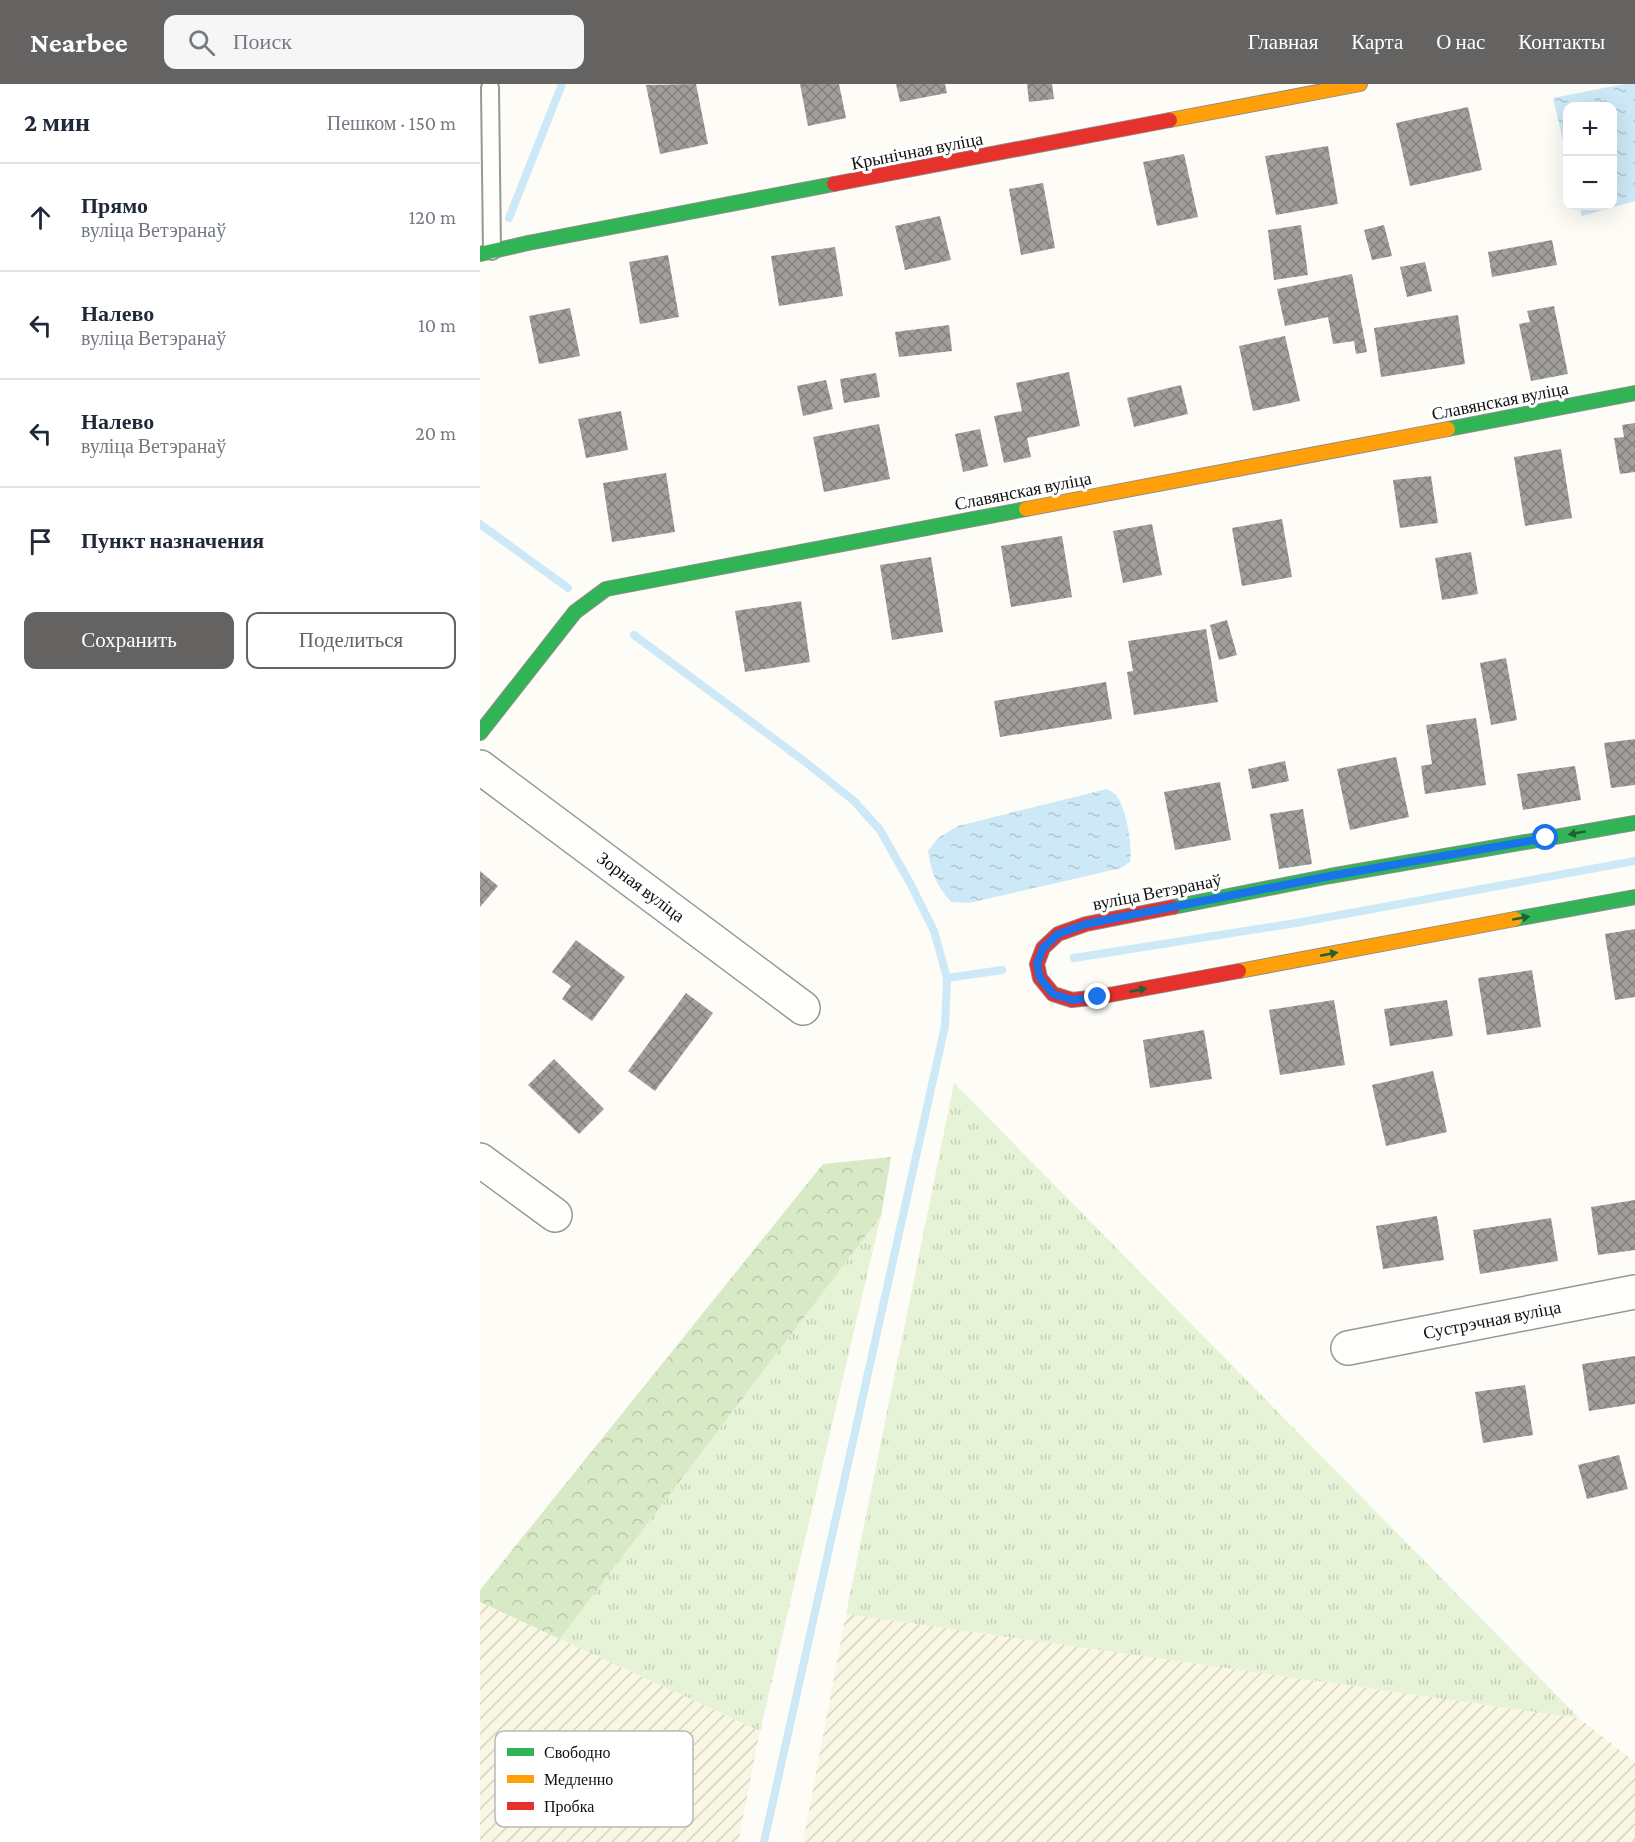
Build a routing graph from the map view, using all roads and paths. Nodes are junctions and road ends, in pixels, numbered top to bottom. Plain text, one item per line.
1 (1360, 84) edge
2 (490, 88) dead end
3 (486, 253) edge
4 (1635, 393) edge
5 (480, 733) edge
6 (480, 766) edge
7 (1635, 823) edge
8 (1635, 897) edge
9 (803, 1008) dead end
10 (480, 1160) edge
11 (555, 1215) dead end
12 (1635, 1292) edge
13 (1348, 1348) dead end

1 - 3 street, Крынічная вуліца
2 - 3 lane
4 - 5 street, Славянская вуліца
6 - 9 street, Зорная вуліца
7 -> 8 street, вуліца Ветэранаў
10 - 11 street
12 - 13 street, Сустрэчная вуліца

